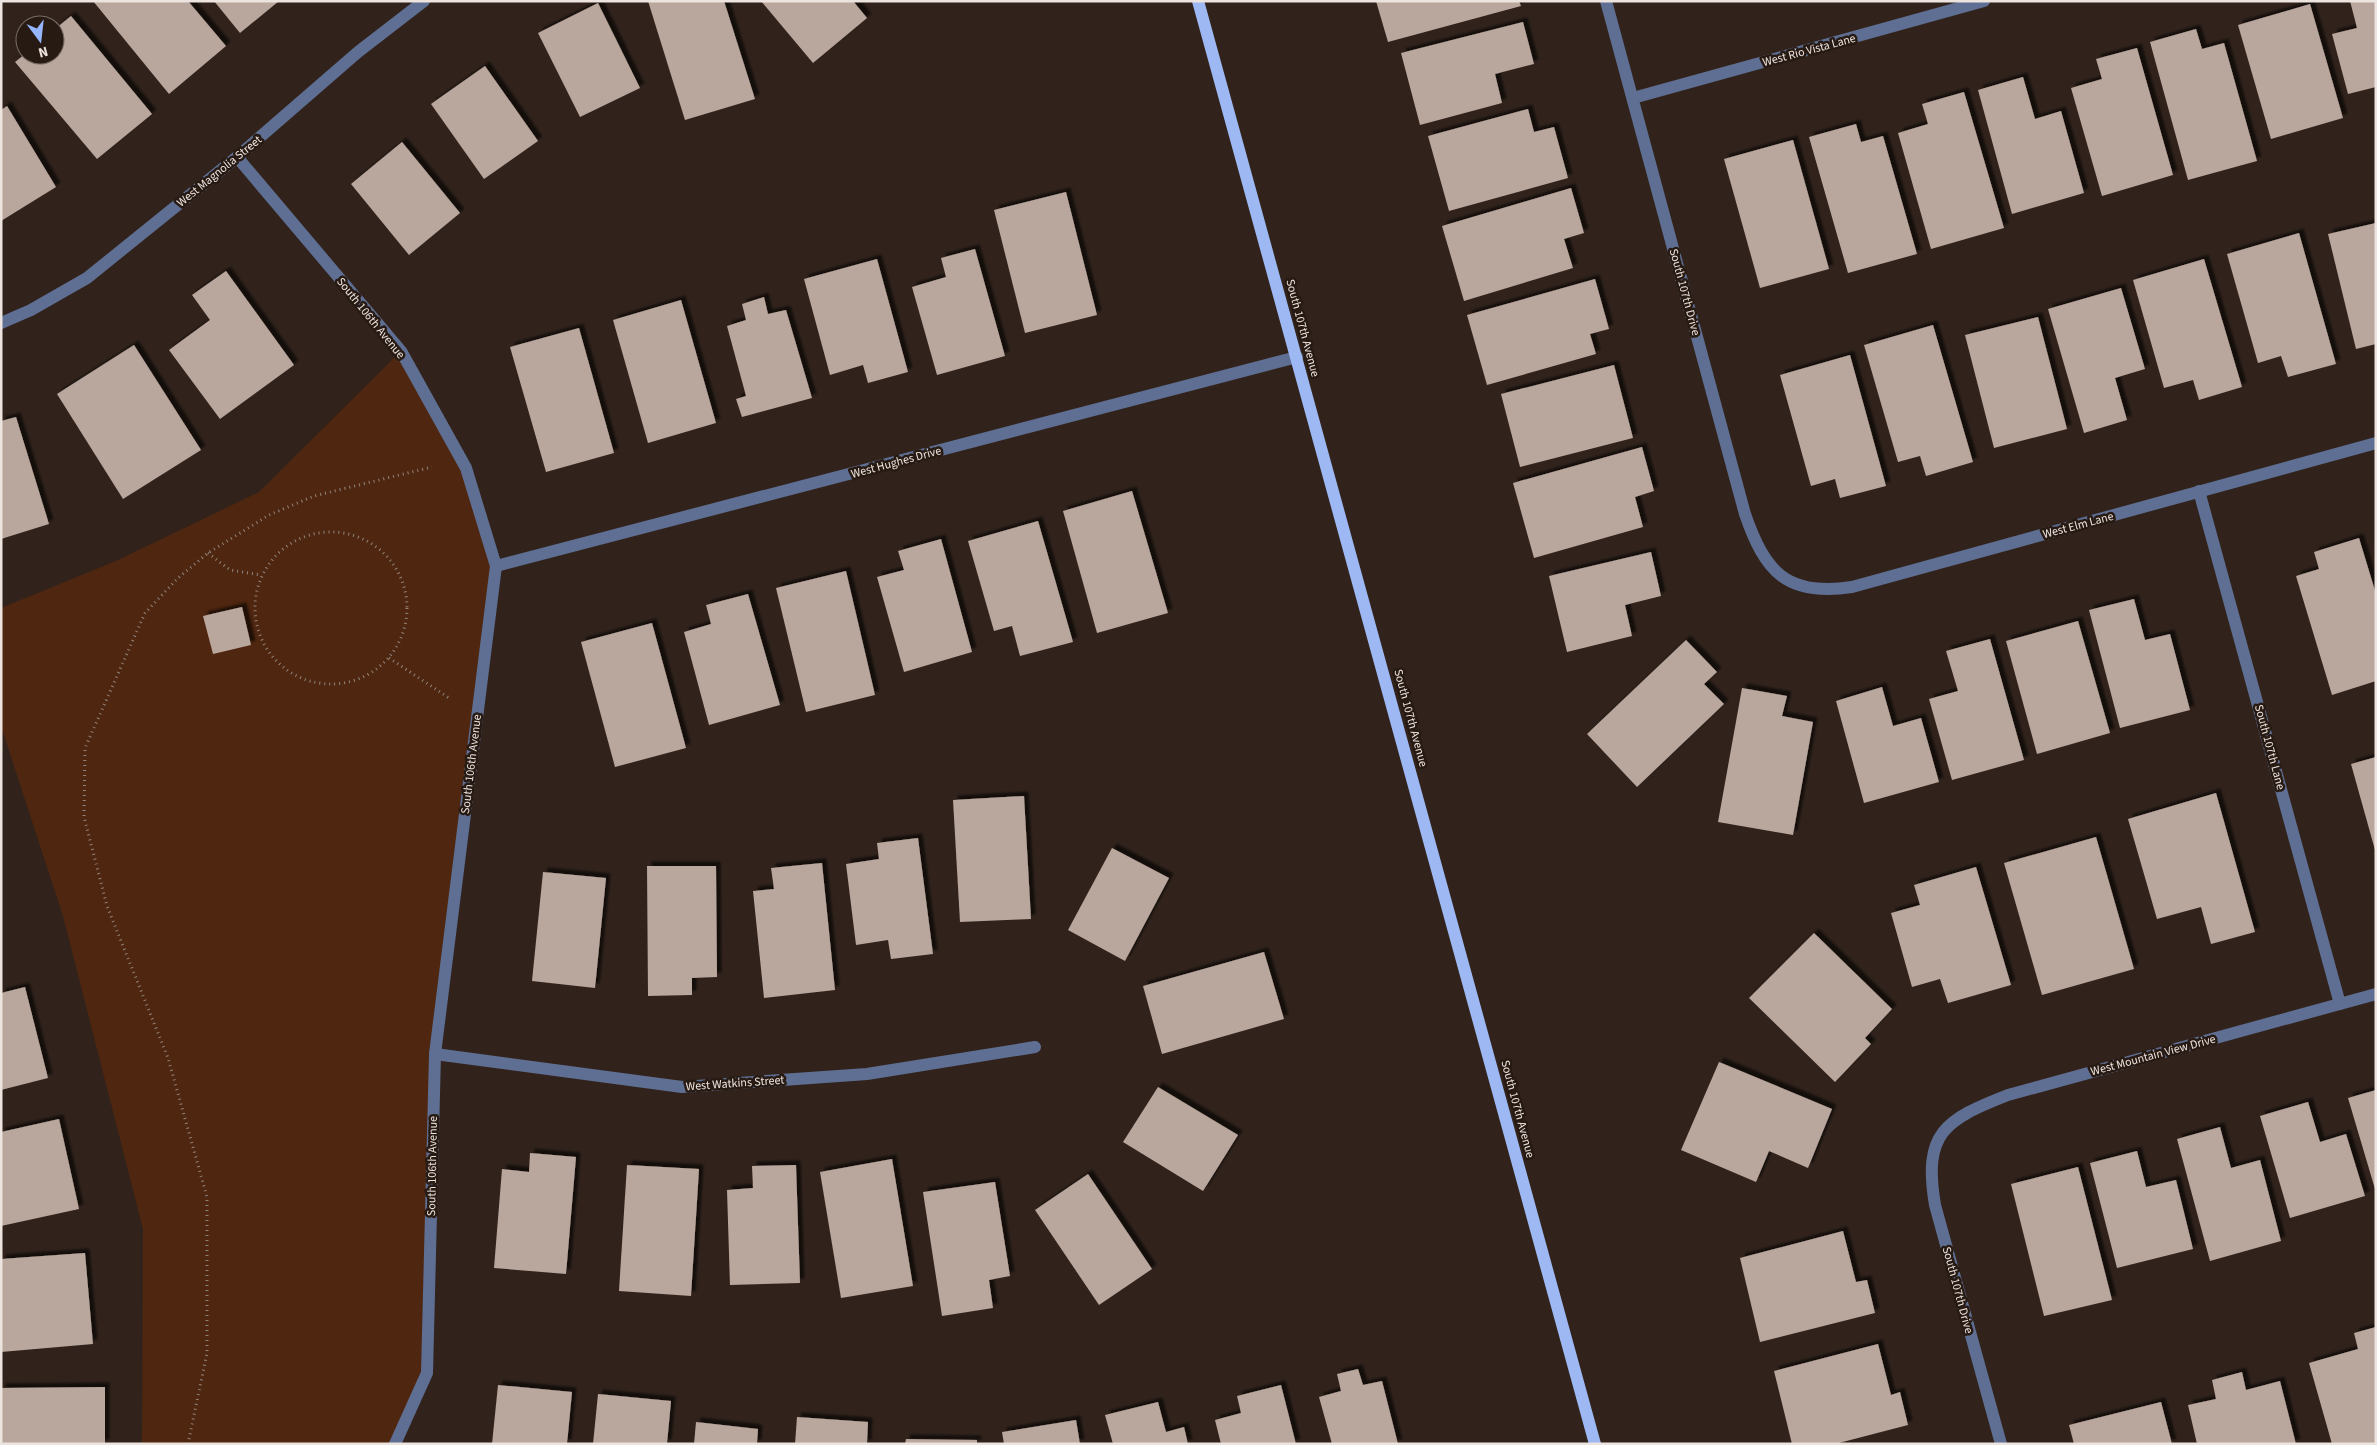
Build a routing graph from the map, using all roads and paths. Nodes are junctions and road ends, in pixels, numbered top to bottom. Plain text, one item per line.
1 (424, 1) edge
2 (1198, 1) edge
3 (1606, 1) edge
4 (1984, 1) edge
5 (1633, 98) junction
6 (237, 157) junction
7 (1, 323) edge
8 (1297, 357) junction
9 (2376, 443) edge
10 (466, 468) junction
11 (2200, 491) junction
12 (208, 553) junction
13 (496, 566) junction
14 (261, 575) junction
15 (1780, 576) joint
16 (389, 658) junction
17 (478, 709) junction
18 (2376, 994) edge
19 (2340, 1004) junction
20 (1035, 1047) dead end
21 (435, 1054) junction
22 (1938, 1136) joint
23 (188, 1444) edge
24 (395, 1444) edge
25 (1595, 1444) edge
26 (2001, 1444) edge

1 - 6 street, West Magnolia Street
2 - 8 main road, South 107th Avenue
3 - 5 street, South 107th Drive
4 - 5 street, West Rio Vista Lane
5 - 15 street, South 107th Drive
6 - 7 street, West Magnolia Street
6 - 10 street, South 106th Avenue
8 - 13 street, West Hughes Drive
8 - 25 main road, South 107th Avenue
9 - 11 street, West Elm Lane
10 - 12 path
10 - 13 street, South 106th Avenue
11 - 15 street, West Elm Lane
11 - 19 street, South 107th Lane
12 - 14 path
12 - 23 path
13 - 17 street, South 106th Avenue
14 - 16 path
14 - 16 path
16 - 17 path
17 - 21 street, South 106th Avenue
18 - 19 street, West Mountain View Drive
19 - 22 street, West Mountain View Drive
20 - 21 street, West Watkins Street
21 - 24 street, South 106th Avenue
22 - 26 street, South 107th Drive

